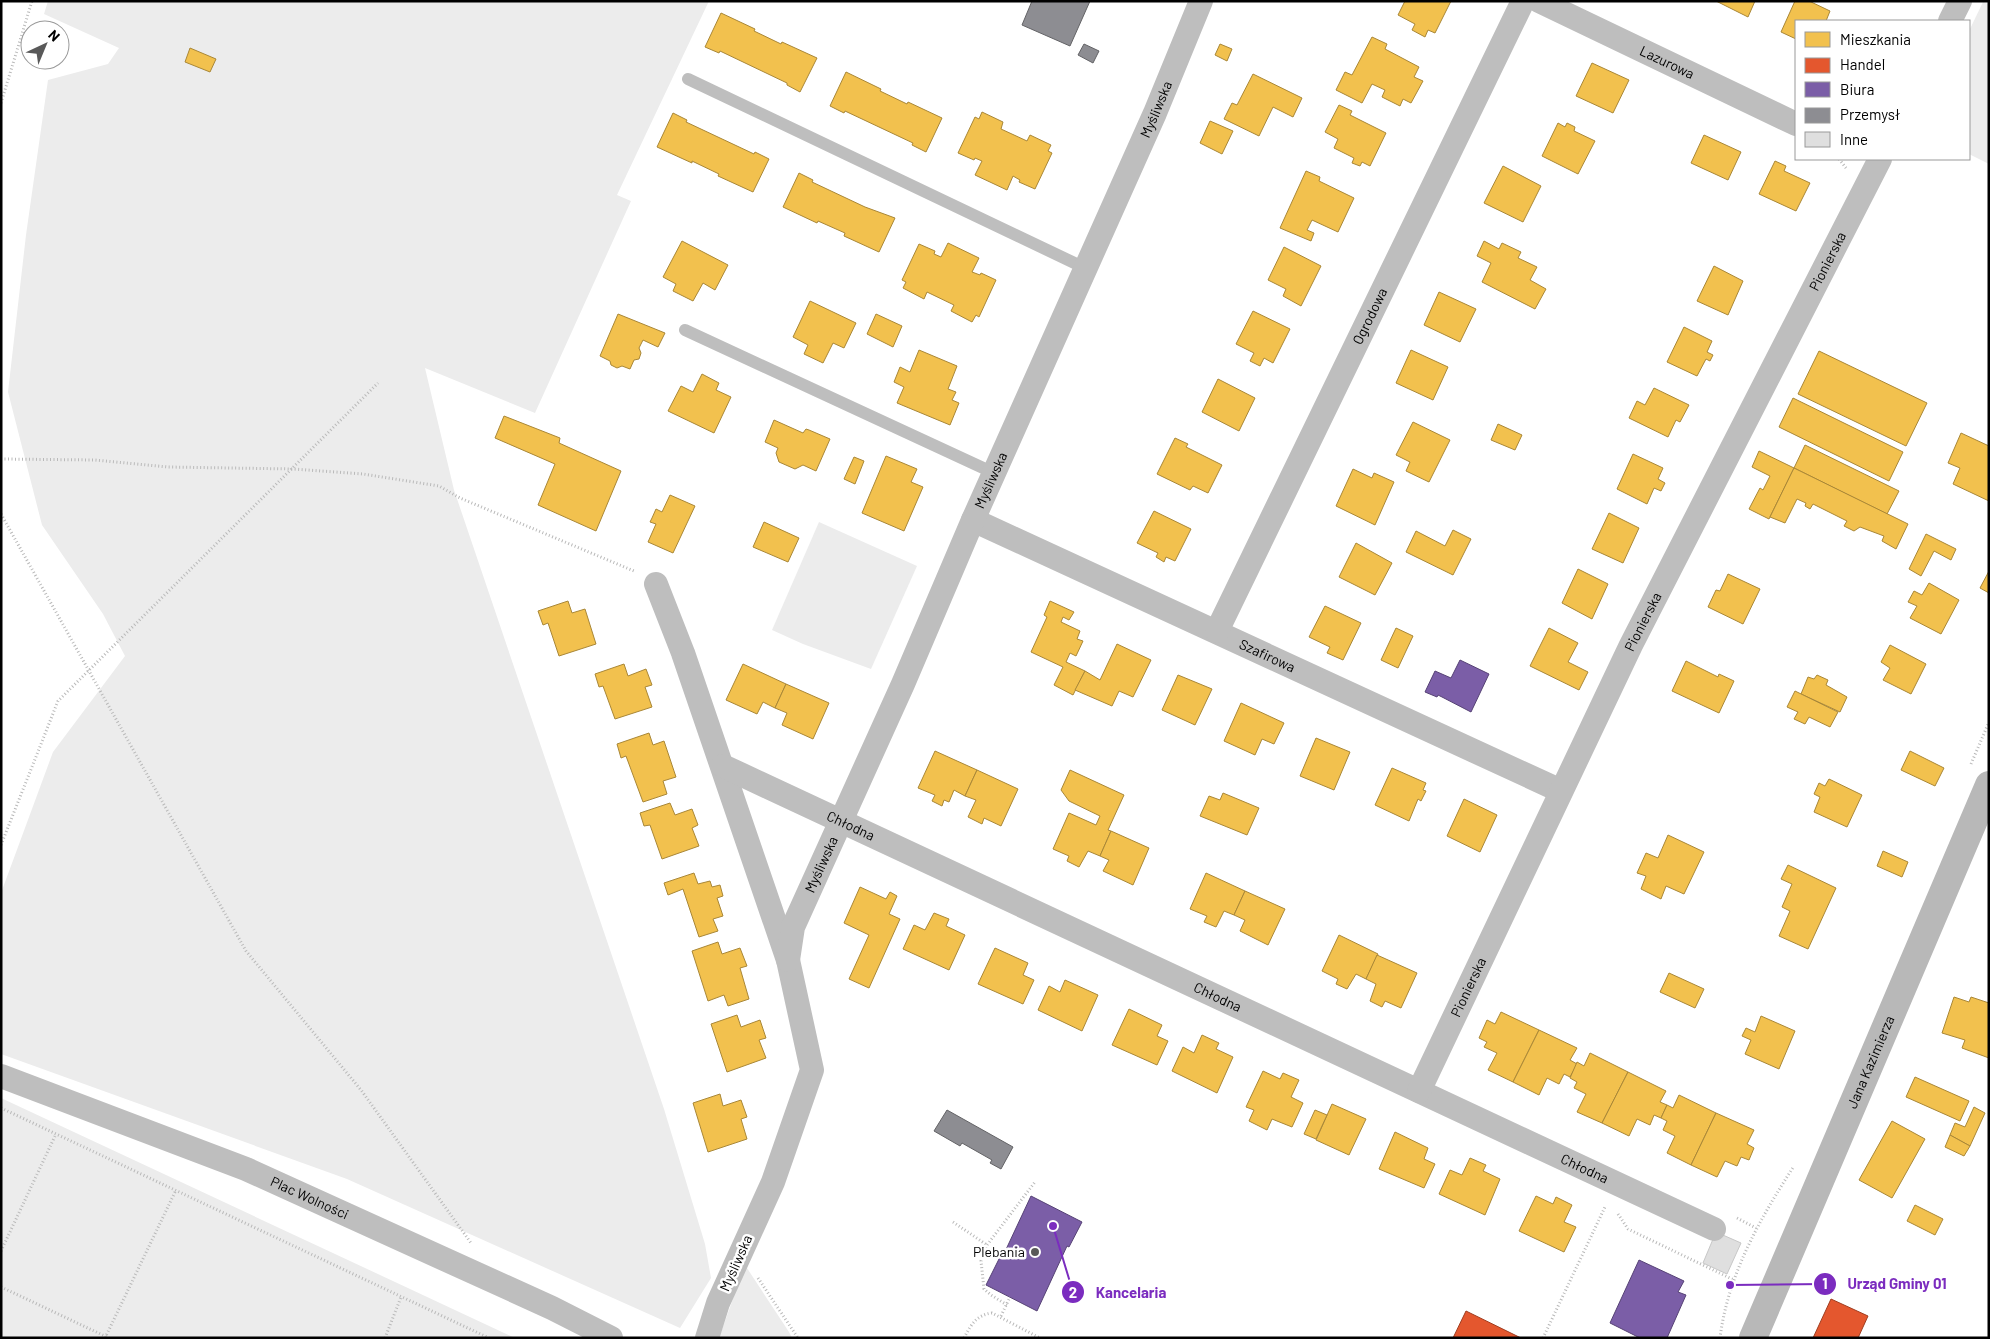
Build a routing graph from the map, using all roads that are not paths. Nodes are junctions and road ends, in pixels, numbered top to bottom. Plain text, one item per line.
1 (1201, 1) edge
2 (1523, 1) edge
3 (1539, 1) edge
4 (1960, 1) edge
5 (1950, 20) edge
6 (688, 79) dead end
7 (1795, 124) edge
8 (1876, 160) edge
9 (1085, 268) junction
10 (685, 330) dead end
11 (994, 473) junction
12 (973, 520) junction
13 (656, 584) road end
14 (1217, 631) junction
15 (722, 766) junction
16 (1989, 785) edge
17 (1561, 791) junction
18 (841, 821) junction
19 (788, 960) junction
20 (1, 1076) edge
21 (1419, 1091) junction
22 (1722, 1222) road end
23 (611, 1338) edge
24 (707, 1338) edge
25 (1753, 1338) edge

1 - 9 street, Myśliwska
2 - 14 street, Ogrodowa
3 - 7 street, Lazurowa
4 - 5 street
6 - 9 lane
8 - 17 street, Pionierska
9 - 11 street, Myśliwska
10 - 11 lane
11 - 12 street, Myśliwska
12 - 14 street, Szafirowa
12 - 18 street, Myśliwska
13 - 15 street, Myśliwska
14 - 17 street, Szafirowa
15 - 18 street, Chłodna
15 - 19 street, Myśliwska
16 - 25 main road, Jana Kazimierza
17 - 21 street, Pionierska
18 - 19 street, Myśliwska
18 - 21 street, Chłodna
19 - 24 street, Myśliwska
20 - 23 street, Plac Wolności
21 - 22 street, Chłodna

